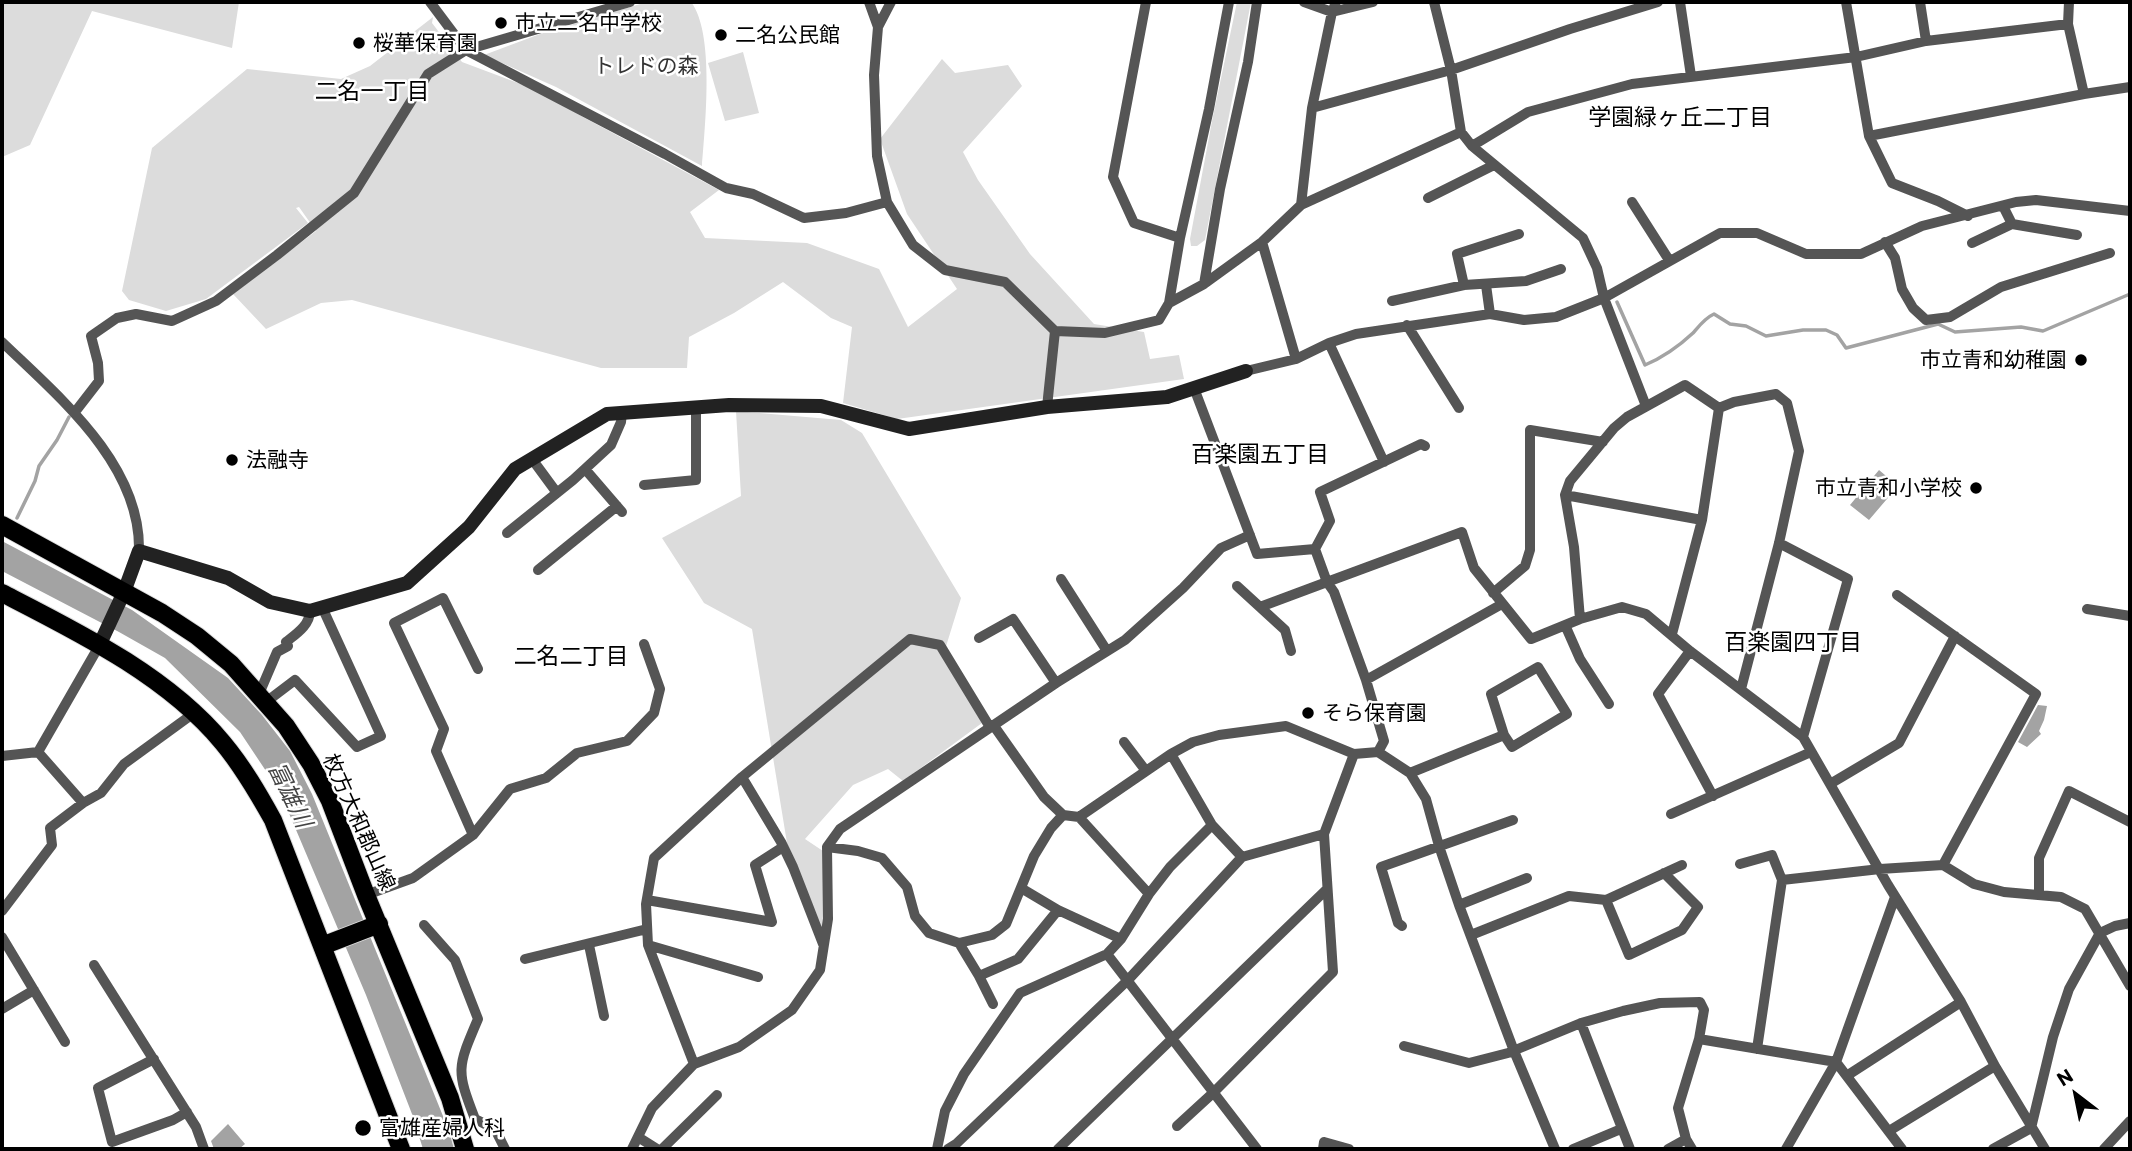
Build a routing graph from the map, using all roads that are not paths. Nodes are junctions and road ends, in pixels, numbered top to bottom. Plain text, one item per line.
1 (430, 2) edge
2 (629, 2) edge
3 (869, 2) edge
4 (891, 2) edge
5 (1146, 2) edge
6 (1229, 2) edge
7 (1257, 2) edge
8 (1304, 2) edge
9 (1373, 2) edge
10 (1434, 2) edge
11 (1658, 2) edge
12 (1680, 2) edge
13 (1846, 2) edge
14 (1920, 2) edge
15 (2069, 2) edge
16 (1334, 7) edge
17 (2068, 24) junction
18 (878, 27) junction
19 (1926, 41) junction
20 (466, 50) junction
21 (1856, 57) junction
22 (1451, 70) junction
23 (1691, 76) junction
24 (2130, 87) edge
25 (2084, 94) junction
26 (1312, 108) junction
27 (1461, 132) junction
28 (1869, 136) junction
29 (1472, 146) junction
30 (1494, 165) junction
31 (1429, 198) dead end
32 (887, 202) junction
33 (1632, 202) dead end
34 (1301, 205) junction
35 (2003, 206) junction
36 (2130, 211) edge
37 (1968, 216) junction
38 (2011, 224) junction
39 (1519, 234) dead end
40 (2077, 235) dead end
41 (1180, 238) junction
42 (1262, 242) junction
43 (1885, 242) junction
44 (1972, 243) dead end
45 (2110, 253) dead end
46 (1669, 260) junction
47 (1561, 269) dead end
48 (1204, 284) junction
49 (1464, 285) junction
50 (1486, 285) junction
51 (1604, 298) junction
52 (1392, 300) dead end
53 (1169, 303) junction
54 (1490, 314) junction
55 (1407, 325) junction
56 (1055, 331) junction
57 (2, 342) edge
58 (1329, 343) junction
59 (1296, 359) junction
60 (1247, 371) joint
61 (1194, 388) junction
62 (1647, 406) junction
63 (1047, 407) junction
64 (1459, 408) dead end
65 (1719, 408) junction
66 (696, 409) junction
67 (75, 412) junction
68 (621, 413) junction
69 (1603, 442) junction
70 (1425, 446) dead end
71 (532, 459) junction
72 (1384, 462) junction
73 (585, 469) junction
74 (644, 485) dead end
75 (557, 493) junction
76 (1565, 495) junction
77 (1702, 520) junction
78 (2, 525) edge
79 (507, 533) dead end
80 (1250, 535) junction
81 (1779, 543) junction
82 (1315, 549) junction
83 (139, 551) junction
84 (538, 570) dead end
85 (1061, 579) dead end
86 (1327, 582) junction
87 (1237, 586) dead end
88 (2, 593) edge
89 (1493, 593) junction
90 (122, 595) junction
91 (1897, 595) dead end
92 (1502, 604) junction
93 (1260, 607) junction
94 (316, 609) junction
95 (2087, 609) dead end
96 (2130, 616) edge
97 (1580, 619) junction
98 (1564, 625) junction
99 (1672, 634) junction
100 (1955, 636) junction
101 (979, 638) dead end
102 (101, 641) junction
103 (644, 644) dead end
104 (1291, 651) dead end
105 (1690, 651) junction
106 (1107, 652) junction
107 (478, 669) dead end
108 (1366, 680) junction
109 (1056, 683) junction
110 (1741, 689) junction
111 (262, 698) junction
112 (1609, 704) dead end
113 (194, 713) junction
114 (994, 726) junction
115 (1504, 735) junction
116 (1803, 737) junction
117 (1124, 742) dead end
118 (37, 752) junction
119 (1378, 752) junction
120 (1811, 752) junction
121 (1171, 754) junction
122 (1354, 754) junction
123 (2, 756) edge
124 (1146, 771) junction
125 (1410, 773) junction
126 (741, 777) junction
127 (1830, 784) junction
128 (1713, 796) junction
129 (83, 803) junction
130 (1063, 814) junction
131 (1671, 814) dead end
132 (1079, 817) junction
133 (1513, 820) dead end
134 (2130, 822) edge
135 (1212, 825) junction
136 (1324, 834) junction
137 (473, 835) junction
138 (1439, 846) junction
139 (783, 847) junction
140 (827, 847) junction
141 (1242, 856) junction
142 (1740, 864) dead end
143 (1682, 865) dead end
144 (1943, 865) junction
145 (1880, 869) junction
146 (1664, 873) junction
147 (1527, 878) dead end
148 (1782, 880) junction
149 (1021, 888) junction
150 (1327, 889) junction
151 (1149, 894) junction
152 (366, 895) junction
153 (2039, 895) junction
154 (1895, 897) junction
155 (647, 900) junction
156 (1606, 900) junction
157 (1459, 905) junction
158 (1058, 909) junction
159 (2, 911) edge
160 (2130, 923) edge
161 (379, 924) junction
162 (425, 925) dead end
163 (1402, 926) dead end
164 (647, 929) junction
165 (2100, 933) junction
166 (1471, 935) junction
167 (2, 937) edge
168 (1121, 939) junction
169 (959, 943) junction
170 (589, 945) junction
171 (648, 945) junction
172 (322, 946) junction
173 (825, 948) junction
174 (1107, 954) junction
175 (526, 959) dead end
176 (94, 965) dead end
177 (979, 975) junction
178 (758, 977) dead end
179 (1126, 981) junction
180 (2130, 986) edge
181 (34, 990) junction
182 (1961, 1002) junction
183 (993, 1004) dead end
184 (2, 1009) edge
185 (604, 1016) dead end
186 (1581, 1023) junction
187 (1172, 1039) junction
188 (1699, 1039) junction
189 (65, 1042) dead end
190 (1404, 1046) dead end
191 (1757, 1049) junction
192 (1514, 1051) junction
193 (154, 1059) junction
194 (1836, 1062) junction
195 (694, 1064) junction
196 (1995, 1066) junction
197 (1848, 1075) junction
198 (1213, 1093) junction
199 (718, 1095) dead end
200 (187, 1112) junction
201 (1177, 1126) dead end
202 (2128, 1127) edge
203 (2031, 1128) junction
204 (1621, 1129) junction
205 (1889, 1130) junction
206 (638, 1137) junction
207 (1689, 1144) edge
208 (204, 1149) edge
209 (401, 1149) edge
210 (465, 1149) edge
211 (505, 1149) edge
212 (632, 1149) edge
213 (659, 1149) edge
214 (937, 1149) edge
215 (948, 1149) edge
216 (1059, 1149) edge
217 (1257, 1149) edge
218 (1323, 1149) edge
219 (1349, 1149) edge
220 (1555, 1149) edge
221 (1573, 1149) edge
222 (1630, 1149) edge
223 (1668, 1149) edge
224 (1786, 1149) edge
225 (1902, 1149) edge
226 (1993, 1149) edge
227 (2045, 1149) edge
228 (2104, 1149) edge

1 - 20 street
2 - 20 street
3 - 18 street
4 - 18 street
5 - 41 street
6 - 41 street
7 - 48 street
8 - 16 street
9 - 16 street
10 - 22 street
11 - 22 street
12 - 23 street
13 - 21 street
14 - 19 street
15 - 17 street
16 - 26 street
17 - 19 street
17 - 25 street
18 - 32 street
19 - 21 street
20 - 32 street
20 - 67 street
21 - 23 street
21 - 28 street
22 - 26 street
22 - 27 street
23 - 29 street
24 - 25 street
25 - 28 street
26 - 34 street
27 - 29 street
27 - 34 street
28 - 37 street
29 - 30 street
30 - 31 street
30 - 51 street
32 - 56 street
33 - 46 street
34 - 42 street
35 - 36 street
35 - 37 street
35 - 38 street
37 - 43 street
38 - 40 street
38 - 44 street
39 - 49 street
41 - 53 street
42 - 48 street
42 - 59 street
43 - 45 street
43 - 46 street
46 - 51 street
47 - 50 street
48 - 53 street
49 - 50 street
49 - 52 street
50 - 54 street
51 - 54 street
51 - 62 street
53 - 56 street
54 - 55 street
55 - 58 street
55 - 64 street
56 - 63 street
57 - 67 street
58 - 59 street
58 - 72 street
59 - 60 street
60 - 61 street
61 - 63 street
61 - 80 street
62 - 65 street
62 - 69 street
63 - 66 street
65 - 77 street
65 - 81 street
66 - 68 street
66 - 74 street
67 - 83 street
68 - 71 street
68 - 73 street
69 - 76 street
69 - 89 street
70 - 72 street
71 - 75 street
71 - 94 street
72 - 82 street
73 - 75 street
73 - 84 street
75 - 79 street
76 - 77 street
76 - 97 street
77 - 99 street
78 - 90 main road, 枚方大和郡山線
80 - 82 street
80 - 106 street
81 - 110 street
81 - 116 street
82 - 86 street
83 - 90 street
83 - 94 street
85 - 106 street
86 - 89 street
86 - 93 street
86 - 108 street
87 - 93 street
88 - 102 main road
89 - 92 street
90 - 102 street
90 - 111 main road, 枚方大和郡山線
91 - 100 street
92 - 98 street
92 - 108 street
93 - 104 street
94 - 111 street
94 - 111 street
95 - 96 street
97 - 98 street
97 - 99 street
98 - 112 street
99 - 105 street
100 - 127 street
100 - 144 street
101 - 109 street
102 - 113 main road
102 - 118 street
103 - 137 street
105 - 110 street
105 - 128 street
106 - 109 street
107 - 137 street
108 - 119 street
109 - 114 street
110 - 116 street
111 - 152 main road, 枚方大和郡山線
113 - 129 street
113 - 172 main road
114 - 126 street
114 - 130 street
114 - 140 street
115 - 115 street
115 - 125 street
116 - 120 street
117 - 124 street
118 - 123 street
118 - 129 street
119 - 122 street
119 - 125 street
120 - 127 street
120 - 128 street
121 - 122 street
121 - 124 street
121 - 135 street
122 - 136 street
124 - 132 street
125 - 138 street
126 - 139 street
126 - 155 street
127 - 145 street
128 - 131 street
129 - 159 street
130 - 132 street
130 - 149 street
132 - 151 street
133 - 138 street
134 - 153 street
135 - 141 street
135 - 151 street
136 - 141 street
136 - 150 street
137 - 152 street
138 - 157 street
138 - 163 street
139 - 155 street
139 - 173 street
140 - 169 street
140 - 173 street
141 - 179 street
142 - 148 street
143 - 146 street
144 - 145 street
144 - 153 street
145 - 148 street
145 - 154 street
146 - 156 street
146 - 156 street
147 - 157 street
148 - 191 street
149 - 158 street
149 - 169 street
150 - 187 street
150 - 198 street
151 - 168 street
152 - 161 main road, 枚方大和郡山線
153 - 165 street
154 - 182 street
154 - 194 street
155 - 164 street
156 - 166 street
157 - 166 street
158 - 168 street
158 - 177 street
160 - 165 street
161 - 172 main road
161 - 210 main road, 枚方大和郡山線
162 - 211 street
164 - 170 street
164 - 171 street
165 - 180 street
165 - 203 street
166 - 192 street
167 - 181 street
168 - 174 street
169 - 177 street
170 - 175 street
170 - 185 street
171 - 178 street
171 - 195 street
172 - 209 main road
173 - 195 street
174 - 179 street
174 - 214 street
176 - 193 street
177 - 183 street
179 - 187 street
179 - 215 street
181 - 184 street
181 - 189 street
182 - 196 street
182 - 197 street
186 - 188 street
186 - 192 street
186 - 204 street
187 - 198 street
187 - 216 street
188 - 191 street
188 - 207 street
190 - 192 street
191 - 194 street
192 - 220 street
193 - 200 street
193 - 200 street
194 - 197 street
194 - 224 street
195 - 206 street
196 - 203 street
196 - 205 street
197 - 205 street
198 - 201 street
198 - 217 street
199 - 213 street
200 - 208 street
202 - 228 street
203 - 226 street
203 - 227 street
204 - 221 street
204 - 222 street
205 - 225 street
206 - 212 street
206 - 213 street
207 - 223 street
218 - 219 street

